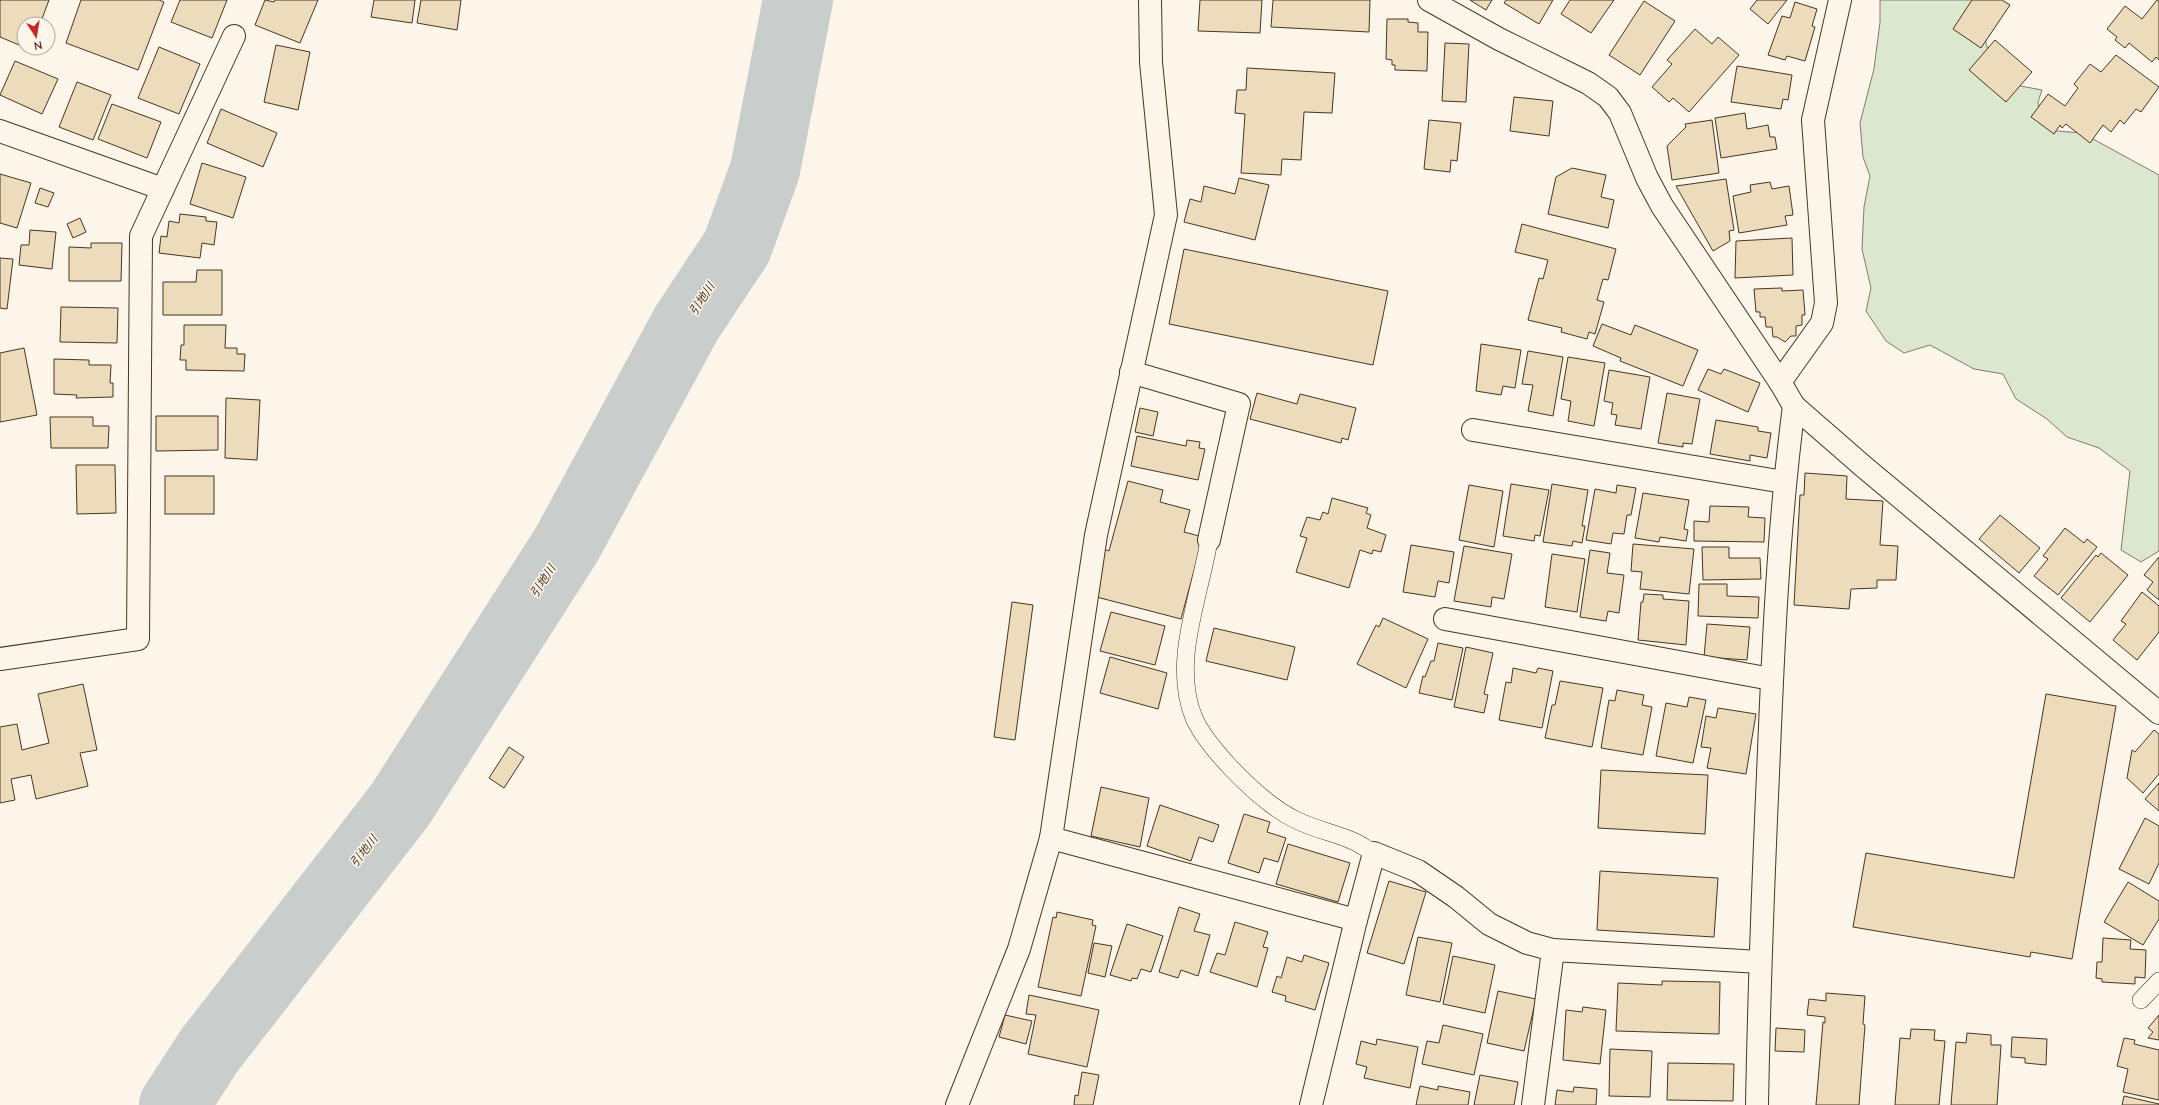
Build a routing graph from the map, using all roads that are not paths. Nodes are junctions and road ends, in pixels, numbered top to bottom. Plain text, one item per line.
1 (1150, 0) edge
2 (1429, 0) edge
3 (1840, 0) edge
4 (234, 36) dead end
5 (0, 131) edge
6 (163, 189) junction
7 (1132, 372) junction
8 (1780, 382) junction
9 (1794, 406) junction
10 (1474, 430) dead end
11 (1784, 482) junction
12 (1209, 540) joint
13 (1445, 619) dead end
14 (0, 659) edge
15 (1772, 679) junction
16 (2159, 713) edge
17 (1051, 838) junction
18 (1374, 853) junction
19 (1356, 920) junction
20 (1553, 950) junction
21 (1760, 962) junction
22 (2159, 981) edge
23 (2141, 1000) dead end
24 (957, 1105) edge
25 (1311, 1105) edge
26 (1533, 1105) edge
27 (1757, 1105) edge

1 - 7 street
2 - 8 street
3 - 8 street
4 - 6 street
5 - 6 street
6 - 14 street
7 - 12 street
7 - 17 street
8 - 9 street
9 - 11 street
9 - 16 street
10 - 11 street
11 - 15 street
12 - 18 lane
13 - 15 street
15 - 21 street
17 - 19 street
17 - 24 street
18 - 19 street
18 - 20 street
19 - 25 street
20 - 21 street
20 - 26 street
21 - 27 street
22 - 23 lane

